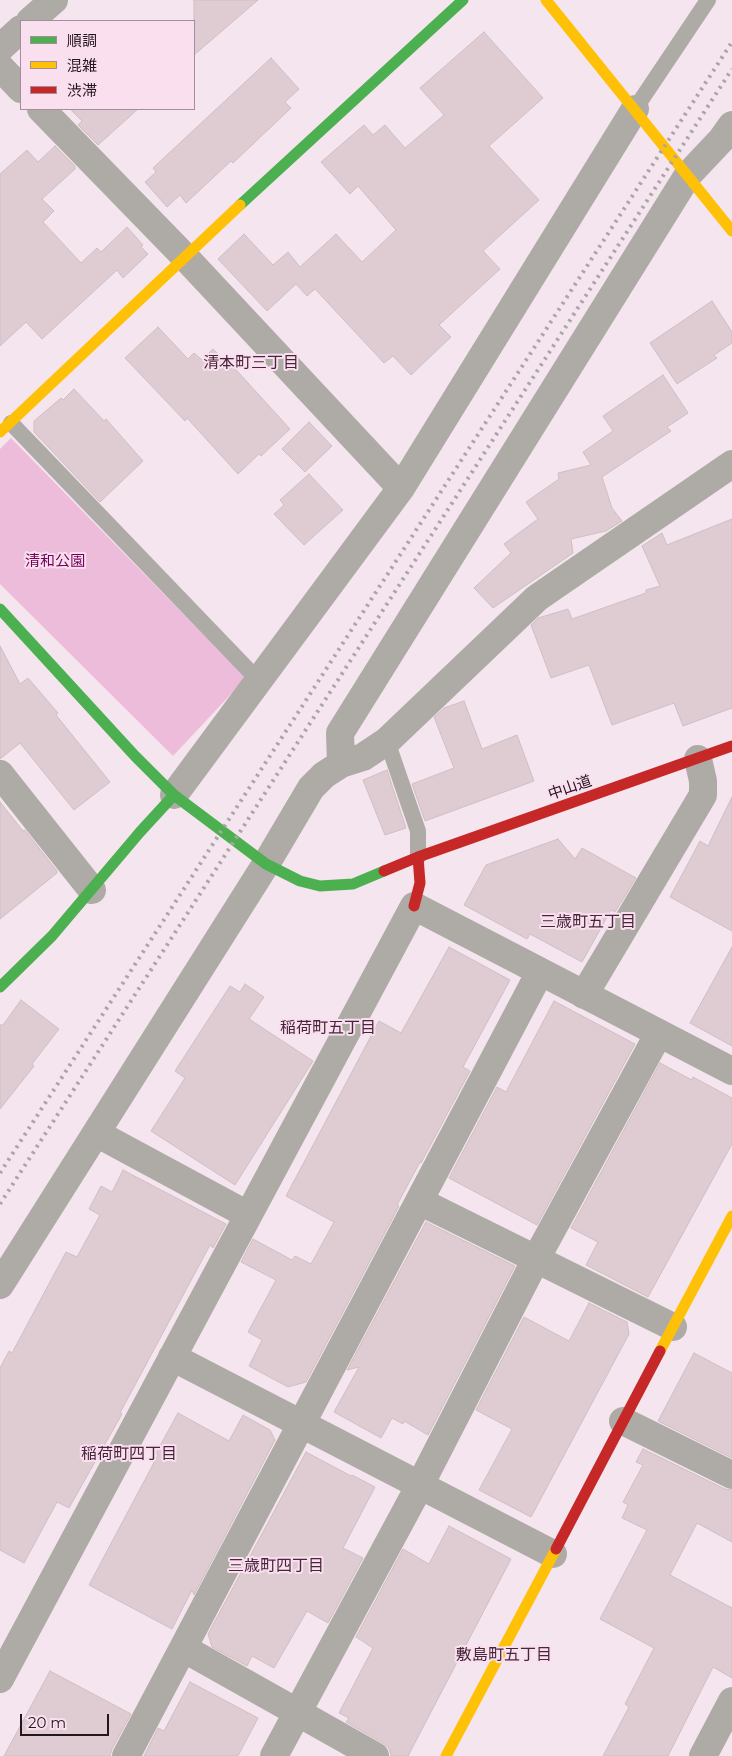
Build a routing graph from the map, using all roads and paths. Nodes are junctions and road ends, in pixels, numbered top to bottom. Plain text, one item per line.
1 (54, 0) edge
2 (463, 0) edge
3 (546, 0) edge
4 (708, 0) edge
5 (31, 20) edge
6 (20, 30) edge
7 (0, 48) edge
8 (0, 67) edge
9 (20, 88) edge
10 (636, 109) junction
11 (42, 110) edge
12 (732, 126) edge
13 (688, 175) junction
14 (732, 231) edge
15 (185, 257) junction
16 (5, 428) edge
17 (732, 464) edge
18 (401, 488) junction
19 (0, 609) edge
20 (259, 681) junction
21 (387, 741) junction
22 (732, 746) edge
23 (698, 759) junction
24 (341, 764) junction
25 (0, 774) edge
26 (174, 795) junction
27 (418, 857) junction
28 (266, 864) junction
29 (92, 890) junction
30 (414, 906) junction
31 (540, 972) junction
32 (0, 987) edge
33 (584, 995) junction
34 (659, 1033) junction
35 (732, 1072) edge
36 (96, 1134) junction
37 (419, 1201) junction
38 (248, 1215) junction
39 (732, 1216) edge
40 (536, 1259) junction
41 (0, 1285) edge
42 (673, 1327) junction
43 (172, 1358) junction
44 (623, 1421) junction
45 (301, 1424) junction
46 (732, 1475) edge
47 (420, 1486) junction
48 (553, 1554) junction
49 (183, 1648) junction
50 (0, 1678) edge
51 (732, 1701) edge
52 (297, 1712) junction
53 (126, 1756) edge
54 (274, 1756) edge
55 (375, 1756) edge
56 (446, 1756) edge
57 (702, 1756) edge

1 - 5 street
2 - 15 street
3 - 10 street
4 - 10 lane
6 - 7 street
8 - 9 street
10 - 13 street
10 - 18 street
11 - 15 street
12 - 13 street
13 - 14 street
13 - 24 street
15 - 16 street
15 - 18 street
16 - 20 lane
17 - 21 street
18 - 20 street
19 - 26 street, 中山道
20 - 26 street
21 - 24 street
21 - 27 lane
22 - 23 street, 中山道
23 - 27 street, 中山道
23 - 33 street
24 - 28 street
25 - 29 street
26 - 28 street, 中山道
26 - 29 street
27 - 28 street, 中山道
27 - 30 street
28 - 36 street
29 - 32 street
30 - 31 street
30 - 38 street
31 - 33 street
31 - 37 street
33 - 34 street
34 - 35 street
34 - 40 street
36 - 38 street
36 - 41 street
37 - 40 street
37 - 45 street
38 - 43 street
39 - 42 street
40 - 42 street
40 - 47 street
42 - 44 street
43 - 45 street
43 - 50 street
44 - 46 street
44 - 48 street
45 - 47 street
45 - 49 street
47 - 48 street
47 - 52 street
48 - 56 street
49 - 52 street
49 - 53 street
51 - 57 street
52 - 54 street
52 - 55 street

